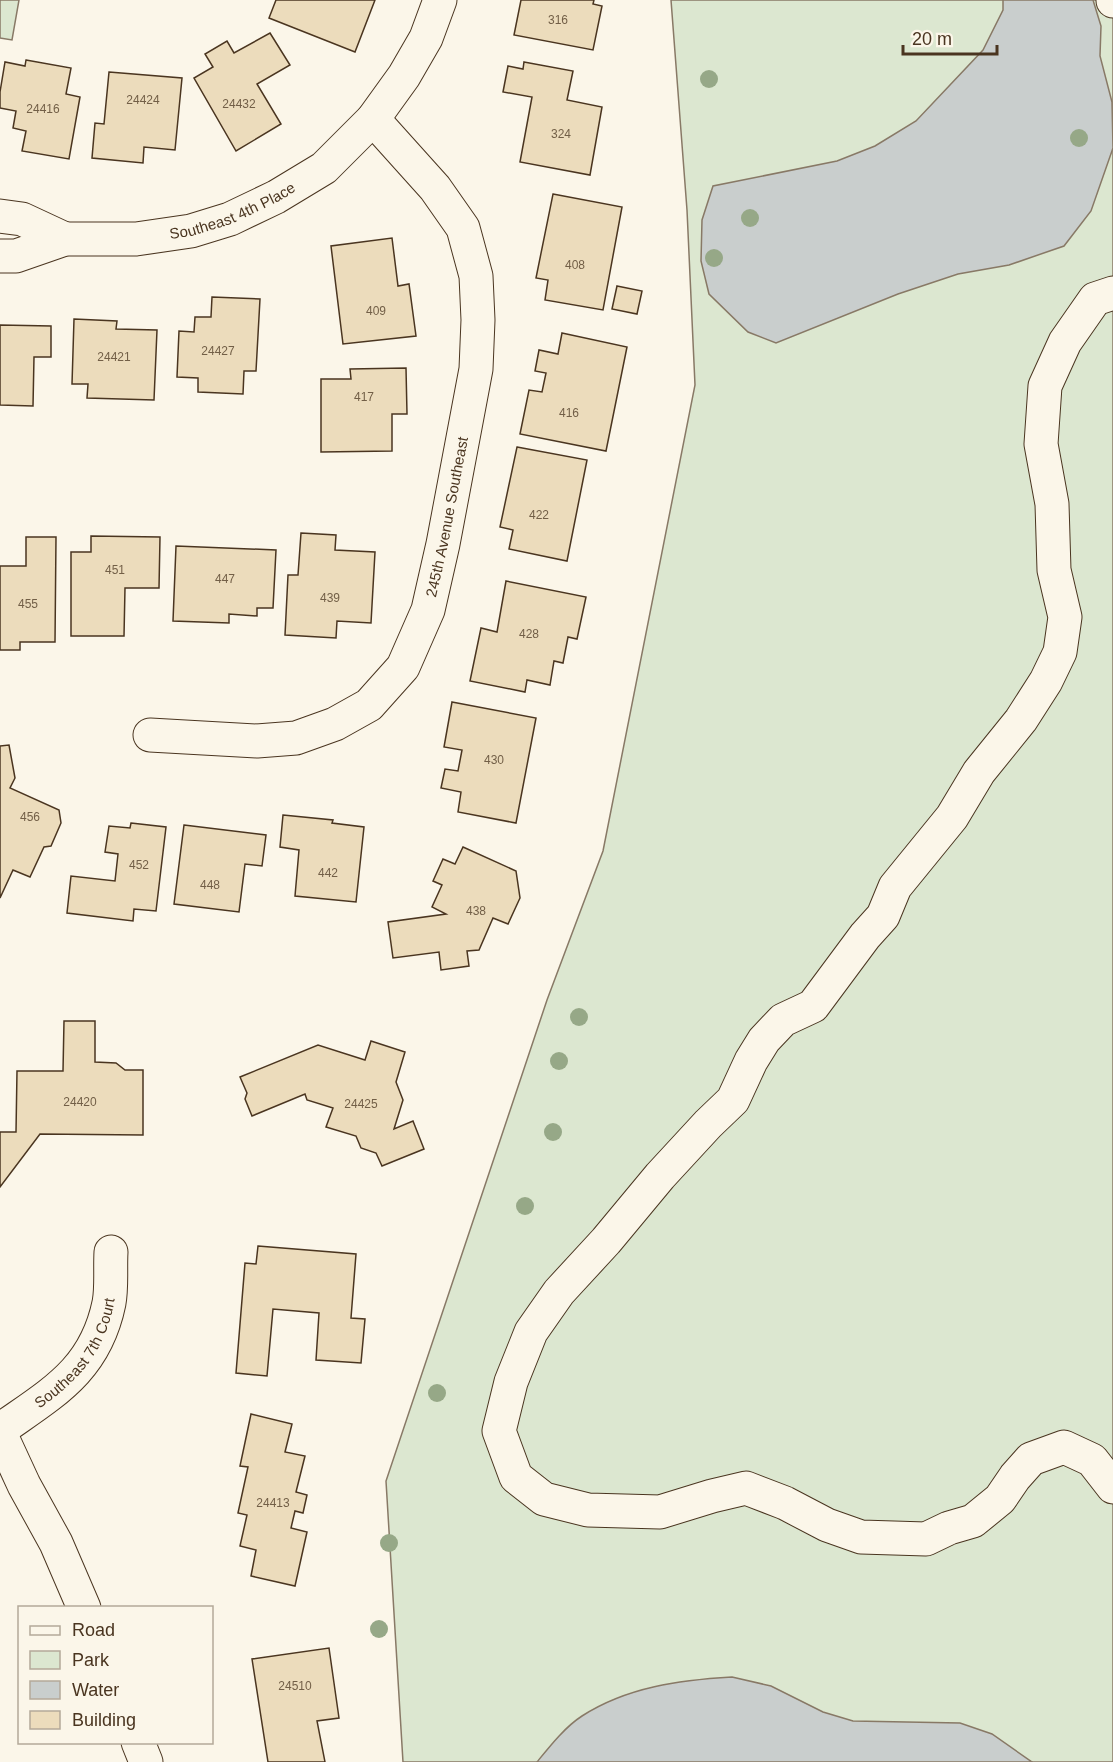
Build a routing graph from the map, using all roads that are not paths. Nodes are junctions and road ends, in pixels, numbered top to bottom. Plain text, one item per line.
1 (440, 0) edge
2 (373, 119) junction
3 (0, 216) edge
4 (64, 239) junction
5 (0, 256) edge
6 (1113, 293) edge
7 (150, 735) dead end
8 (111, 1252) dead end
9 (0, 1432) edge
10 (1113, 1487) edge
11 (83, 1606) edge
12 (138, 1744) edge
13 (146, 1762) edge

1 - 2 street, Southeast 4th Place
2 - 4 street, Southeast 4th Place
2 - 7 street, 245th Avenue Southeast
3 - 4 street, Southeast 4th Place
4 - 5 street, Southeast 4th Place
6 - 10 street
8 - 9 street, Southeast 7th Court
9 - 11 street
12 - 13 street

